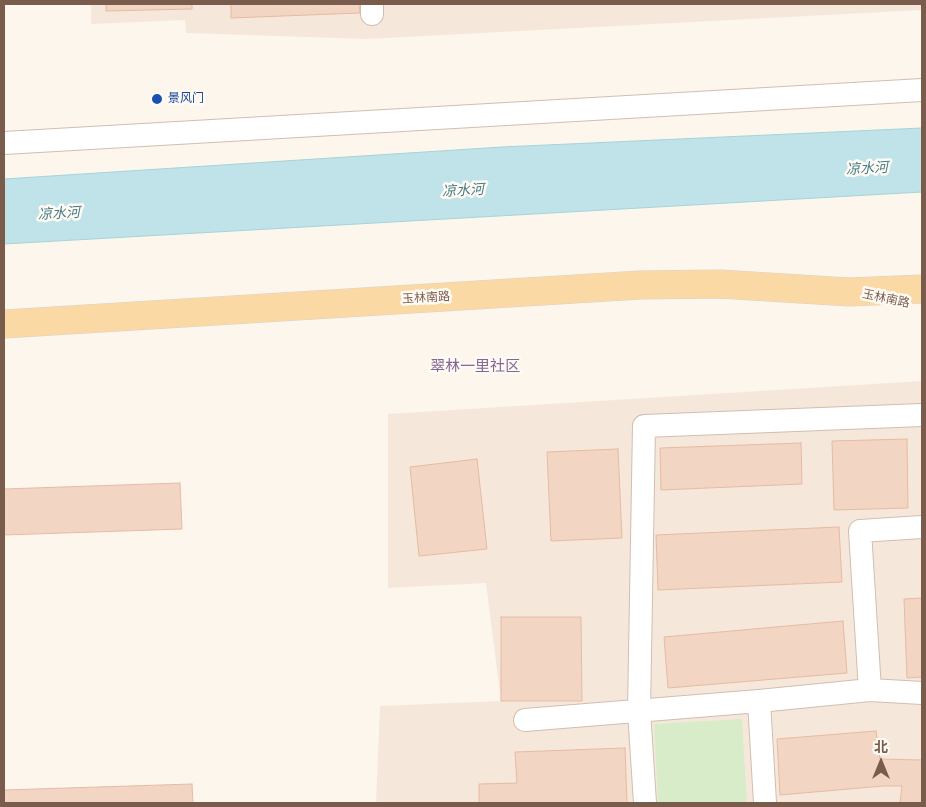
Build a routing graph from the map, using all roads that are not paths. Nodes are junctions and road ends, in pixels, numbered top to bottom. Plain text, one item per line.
1 (922, 90) edge
2 (4, 143) edge
3 (922, 289) edge
4 (849, 292) junction
5 (922, 298) edge
6 (922, 307) edge
7 (4, 324) edge
8 (922, 415) edge
9 (922, 527) edge
10 (870, 690) junction
11 (922, 693) edge
12 (759, 701) junction
13 (639, 711) junction
14 (525, 720) dead end
15 (645, 803) edge
16 (765, 803) edge

1 - 2 street
3 - 4 main road, 玉林南路
4 - 5 street, 玉林南路
4 - 6 main road, 玉林南路
4 - 7 main road, 玉林南路
8 - 13 street
9 - 10 street
10 - 11 street
10 - 12 street
12 - 13 street
12 - 16 street
13 - 14 street
13 - 15 street

